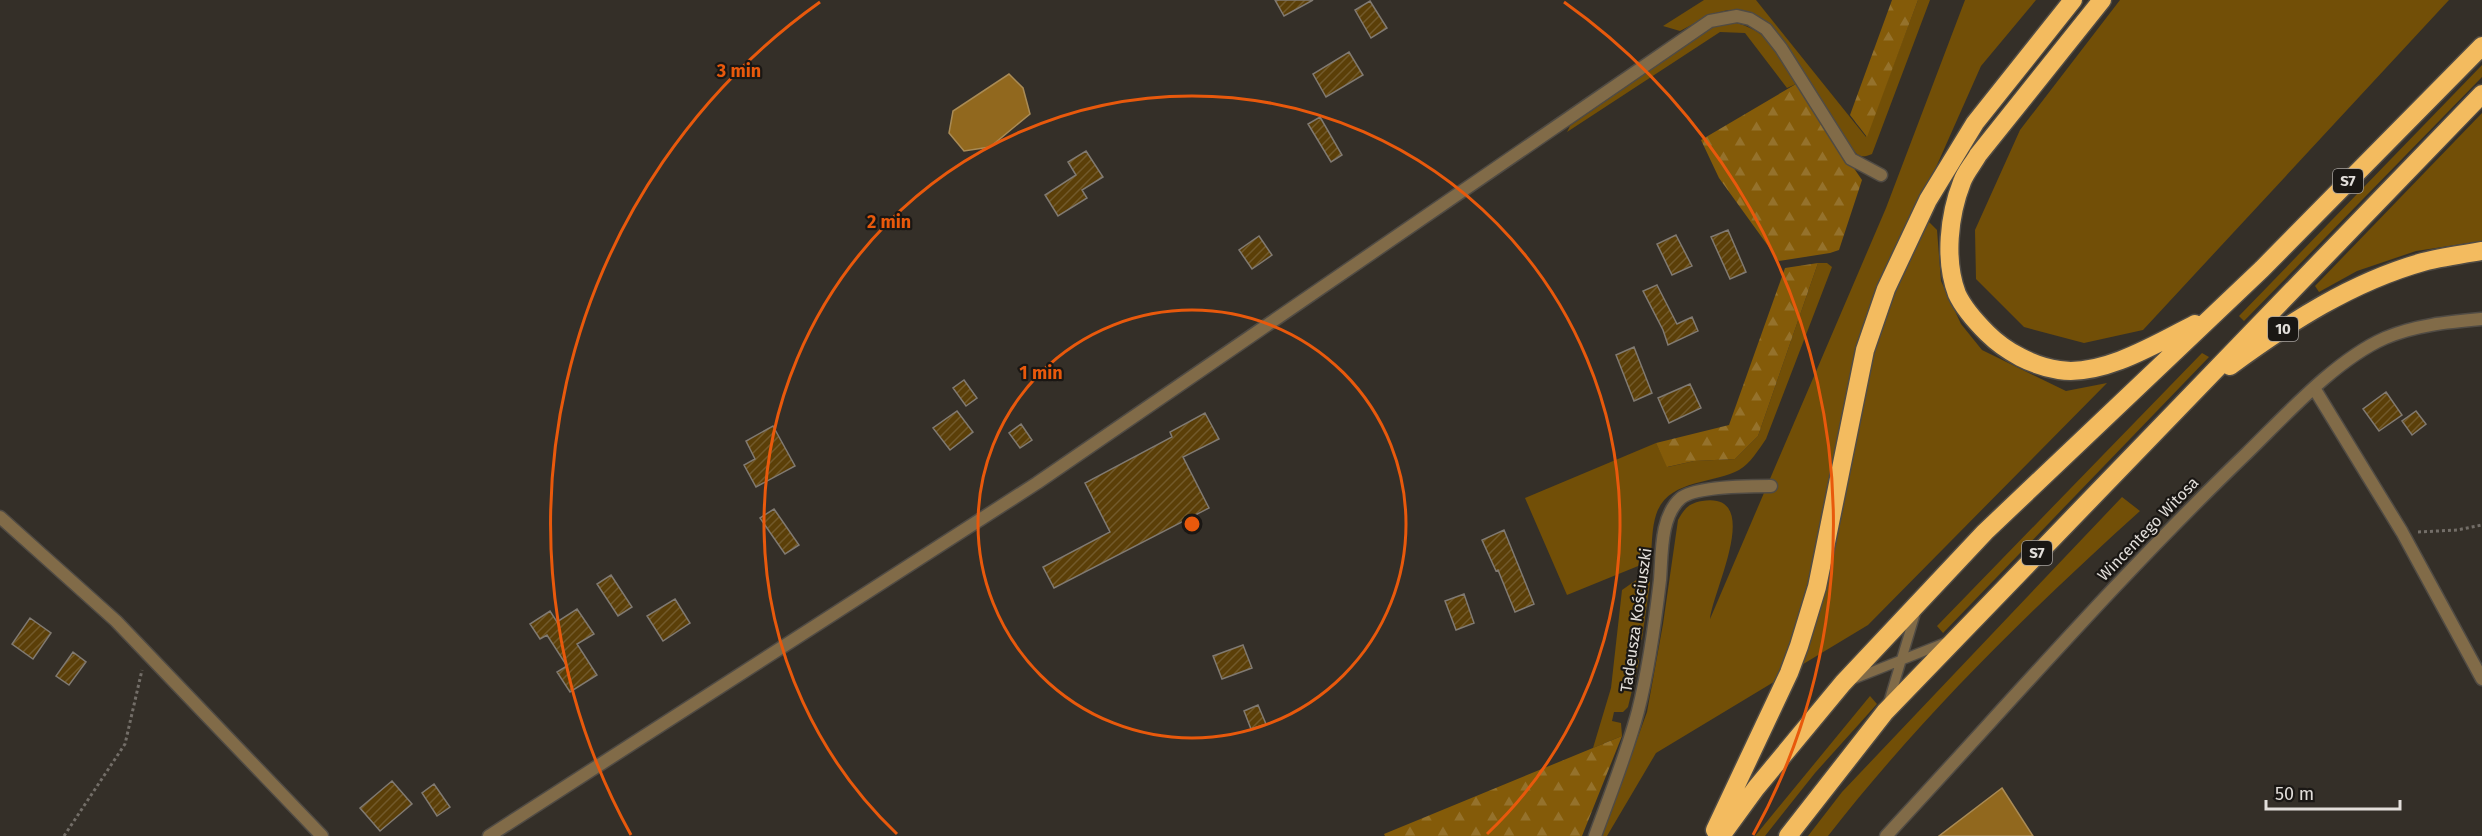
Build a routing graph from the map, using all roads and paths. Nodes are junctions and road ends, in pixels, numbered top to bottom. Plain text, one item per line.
1 (2073, 0) edge
2 (2102, 0) edge
3 (2482, 46) edge
4 (2482, 94) edge
5 (1881, 175) dead end
6 (2482, 251) edge
7 (2213, 315) junction
8 (2482, 318) edge
9 (2314, 388) junction
10 (2189, 396) junction
11 (1771, 486) dead end
12 (0, 517) edge
13 (2482, 525) edge
14 (2402, 532) junction
15 (1919, 600) junction
16 (1955, 638) junction
17 (147, 651) junction
18 (1903, 660) junction
19 (2482, 679) edge
20 (1843, 683) junction
21 (1885, 711) junction
22 (64, 836) edge
23 (322, 836) edge
24 (489, 836) edge
25 (1595, 836) edge
26 (1713, 836) edge
27 (1721, 836) edge
28 (1788, 836) edge
29 (1886, 836) edge

1 - 26 highway
2 - 7 highway
3 - 7 highway, S7
4 - 10 highway, S7
5 - 24 street
6 - 10 highway, 10
7 - 15 highway, S7
8 - 9 street, Wincentego Witosa
9 - 14 street
9 - 29 street, Wincentego Witosa
10 - 16 highway, S7
11 - 25 street, Tadeusza Kościuszki
12 - 17 street
13 - 14 path
14 - 19 street
15 - 18 lane
15 - 20 highway, S7
16 - 18 lane
16 - 21 highway, S7
17 - 22 path
17 - 23 street
18 - 20 lane
18 - 21 lane
20 - 27 highway, S7
21 - 28 highway, S7

